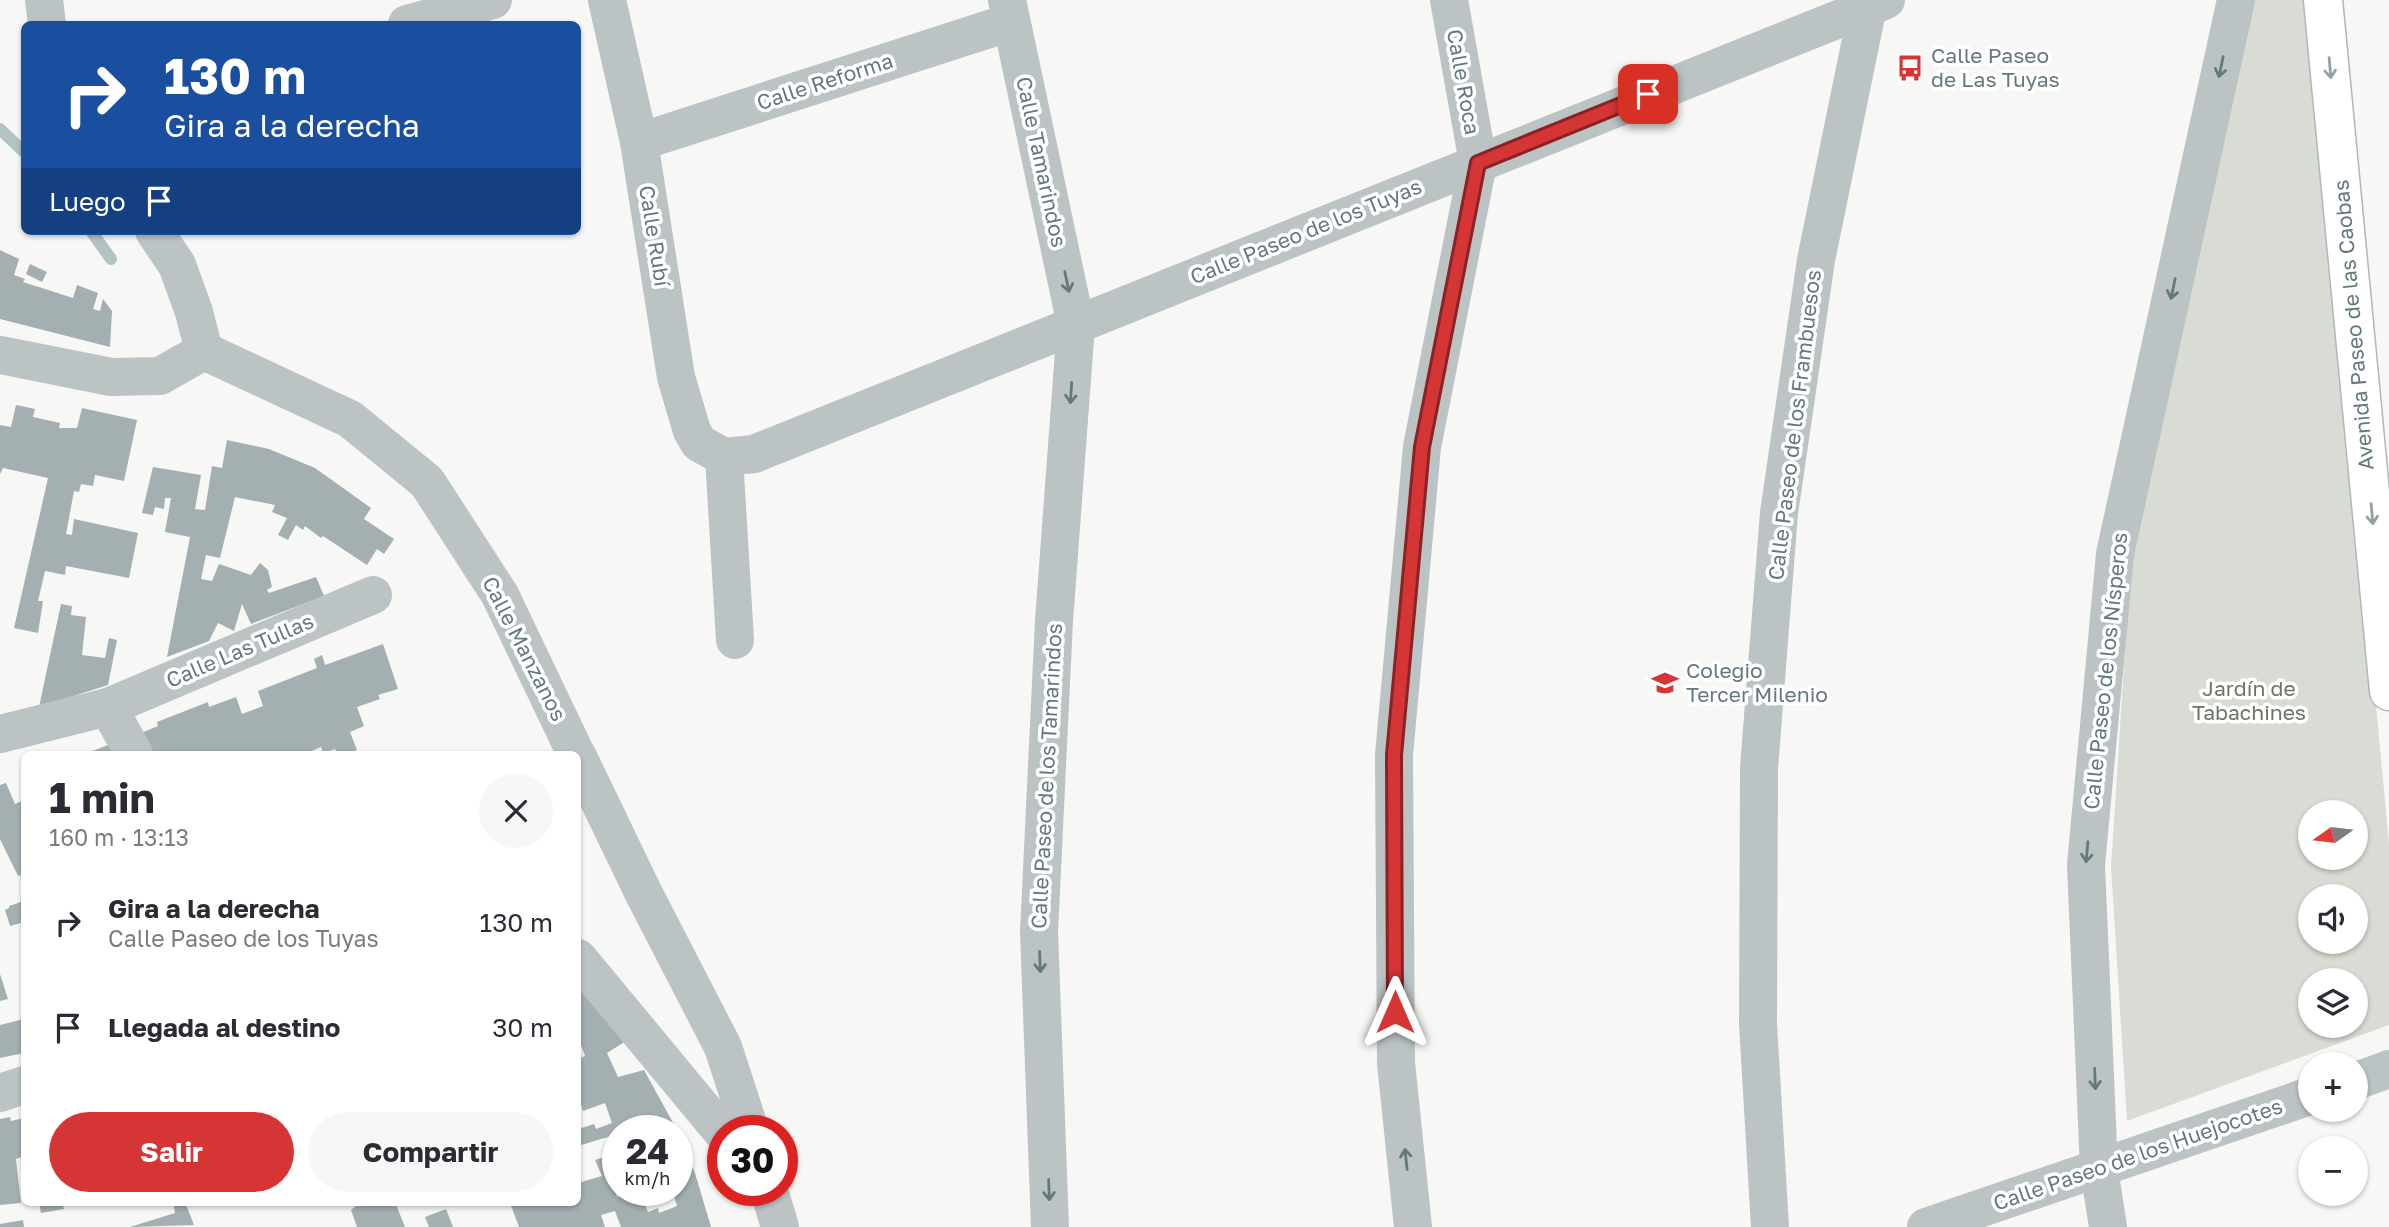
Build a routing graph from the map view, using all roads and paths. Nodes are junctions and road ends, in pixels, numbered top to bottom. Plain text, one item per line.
1 (44, 0) edge
2 (494, 0) edge
3 (607, 0) edge
4 (1449, 0) edge
5 (2236, 0) edge
6 (2323, 0) edge
7 (1877, 3) edge
8 (1009, 11) edge
9 (47, 21) edge
10 (418, 21) edge
11 (639, 142) junction
12 (1478, 163) junction
13 (157, 235) edge
14 (1076, 325) junction
15 (204, 351) junction
16 (0, 355) edge
17 (724, 457) junction
18 (373, 595) dead end
19 (735, 640) dead end
20 (2389, 691) edge
21 (108, 707) junction
22 (0, 734) edge
23 (132, 751) edge
24 (575, 751) edge
25 (581, 764) edge
26 (581, 962) edge
27 (2389, 1069) edge
28 (2368, 1077) edge
29 (21, 1086) edge
30 (0, 1093) edge
31 (2298, 1100) edge
32 (709, 1115) edge
33 (745, 1115) edge
34 (2099, 1169) junction
35 (1050, 1227) edge
36 (1413, 1227) edge
37 (1770, 1227) edge
38 (1926, 1227) edge
39 (2108, 1227) edge

1 - 9 street
2 - 10 street
3 - 11 street, Calle Rubí
4 - 12 street, Calle Roca
5 -> 34 street, Calle Paseo de los Nísperos
6 -> 20 main road, Avenida Paseo de las Caobas
7 - 12 street, Calle Paseo de los Tuyas
7 - 37 street, Calle Paseo de los Frambuesos
8 - 11 street, Calle Reforma
8 -> 14 street, Calle Tamarindos
11 - 17 street, Calle Rubí
12 - 14 street, Calle Paseo de los Tuyas
36 -> 12 street
13 - 15 street
14 - 17 street, Calle Paseo de los Tuyas
14 -> 35 street, Calle Paseo de los Tamarindos
15 - 16 street
15 - 24 street, Calle Manzanos
17 - 19 street
18 - 21 street, Calle Las Tullas
21 - 22 street, Calle Las Tullas
21 - 23 street
25 - 33 street, Calle Manzanos
26 - 32 street
27 - 28 street
29 - 30 street
31 - 34 street, Calle Paseo de los Huejocotes
34 - 38 street, Calle Paseo de los Huejocotes
34 - 39 street, Calle Paseo de los Nísperos

